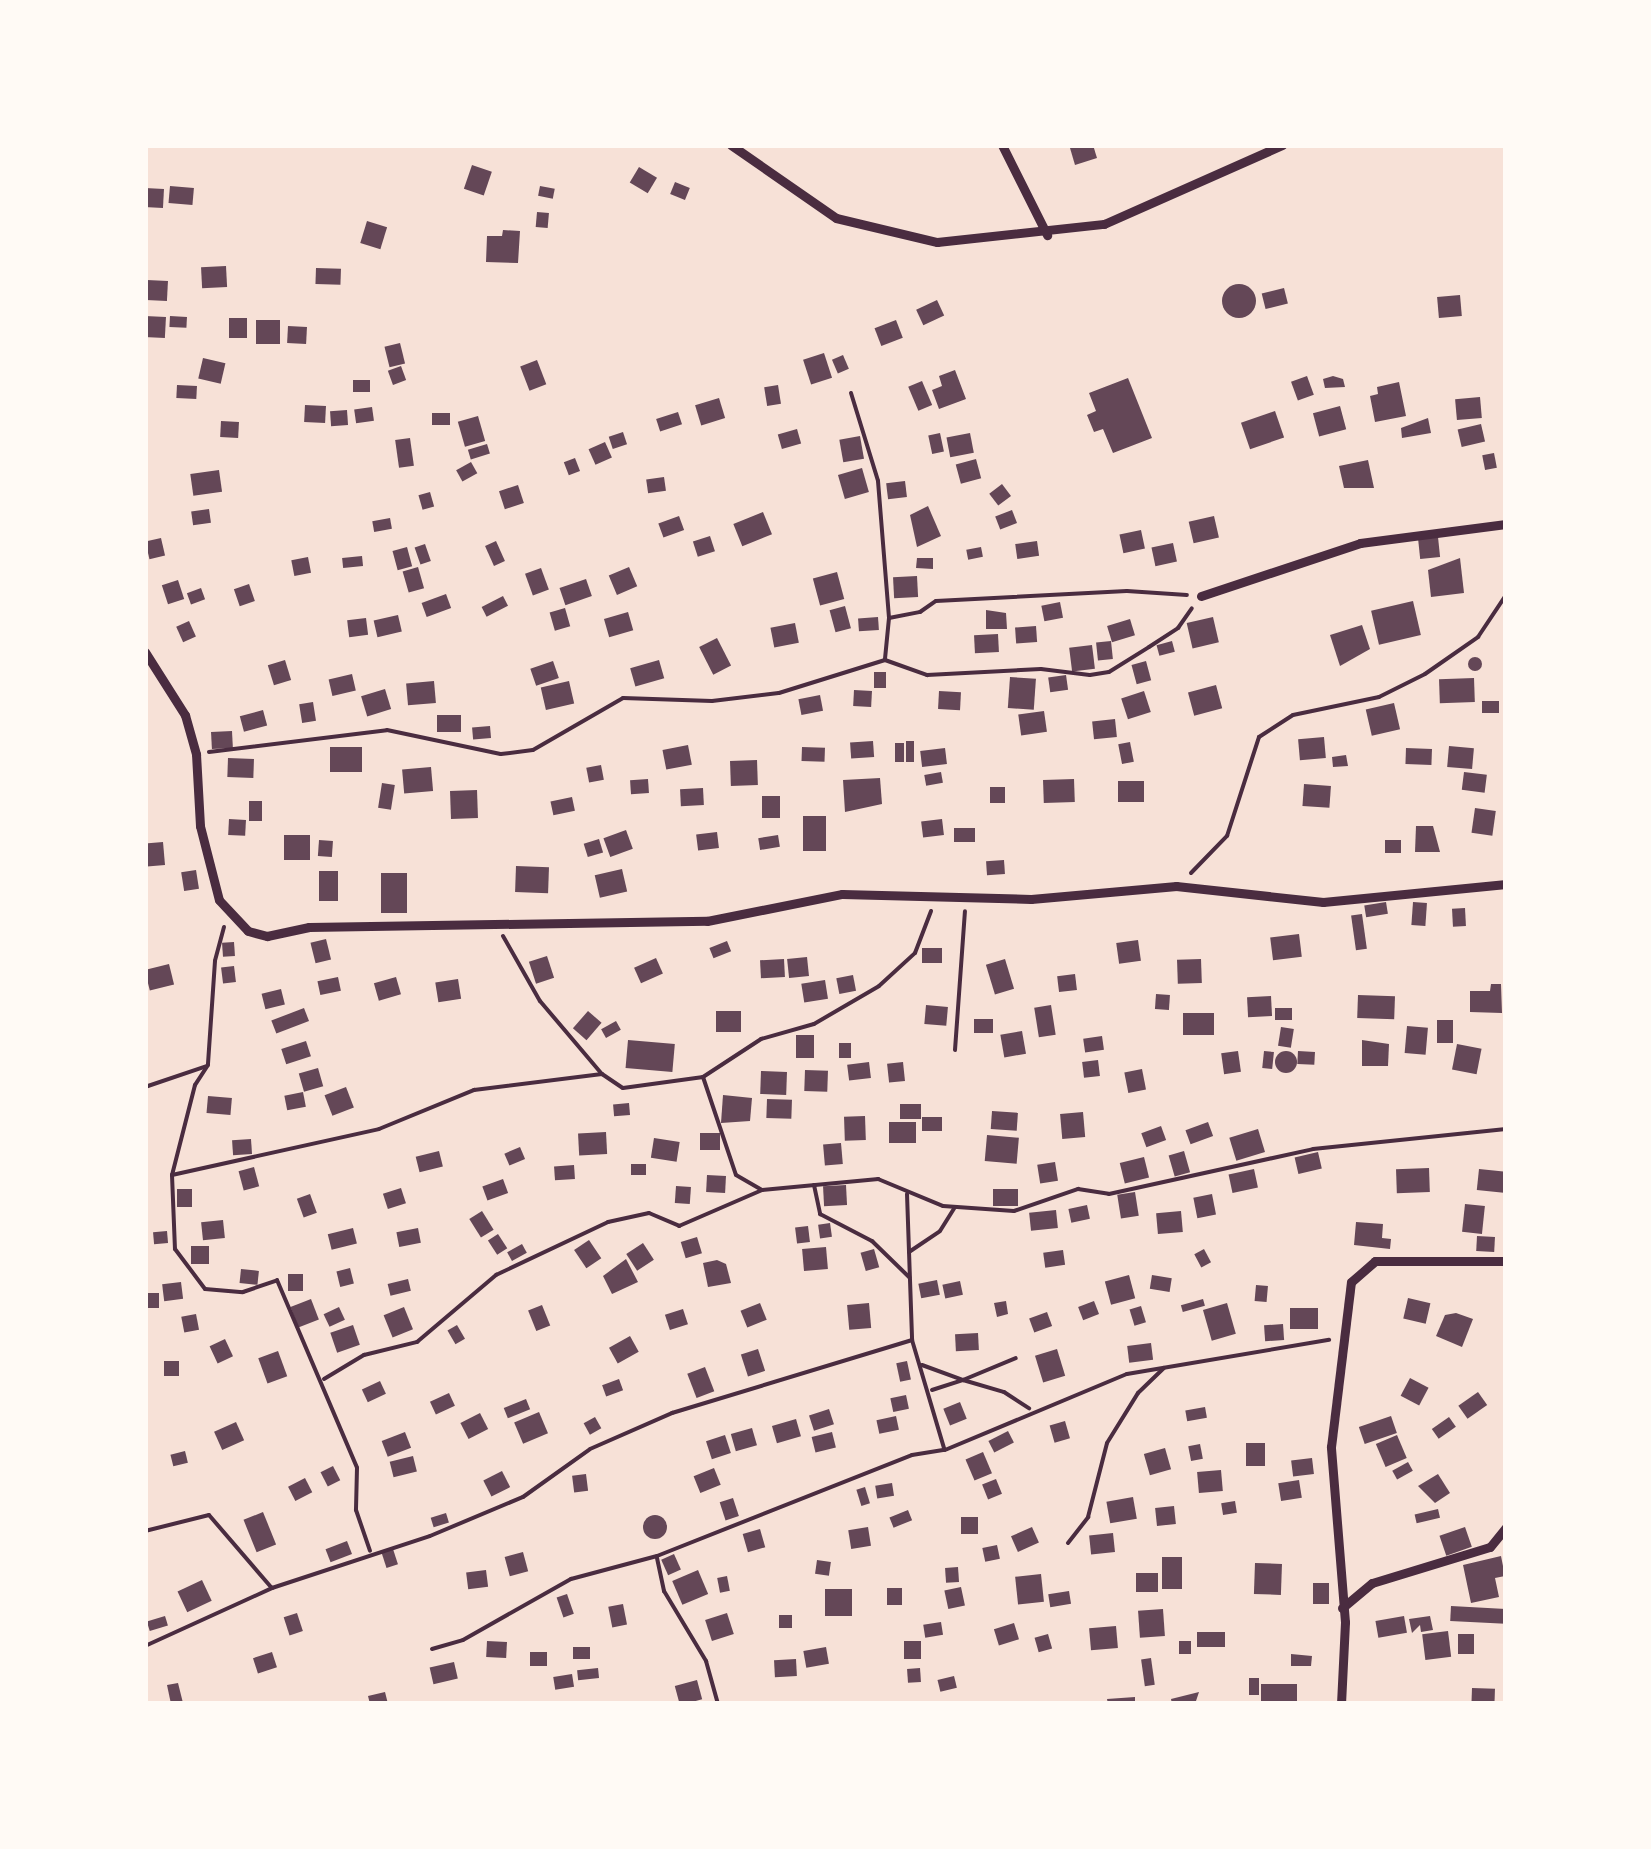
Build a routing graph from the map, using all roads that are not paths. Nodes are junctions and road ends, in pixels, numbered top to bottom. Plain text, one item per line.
1 (731, 145) edge
2 (1002, 145) edge
3 (1282, 145) edge
4 (1046, 235) junction
5 (1506, 524) edge
6 (1201, 596) road end
7 (145, 652) edge
8 (1506, 884) edge
9 (1506, 1261) edge
10 (1506, 1527) edge
11 (1342, 1608) junction
12 (1342, 1704) edge

1 - 4 street
2 - 4 street
3 - 4 street
5 - 6 street
7 - 8 street
9 - 11 street
10 - 11 street
11 - 12 street

